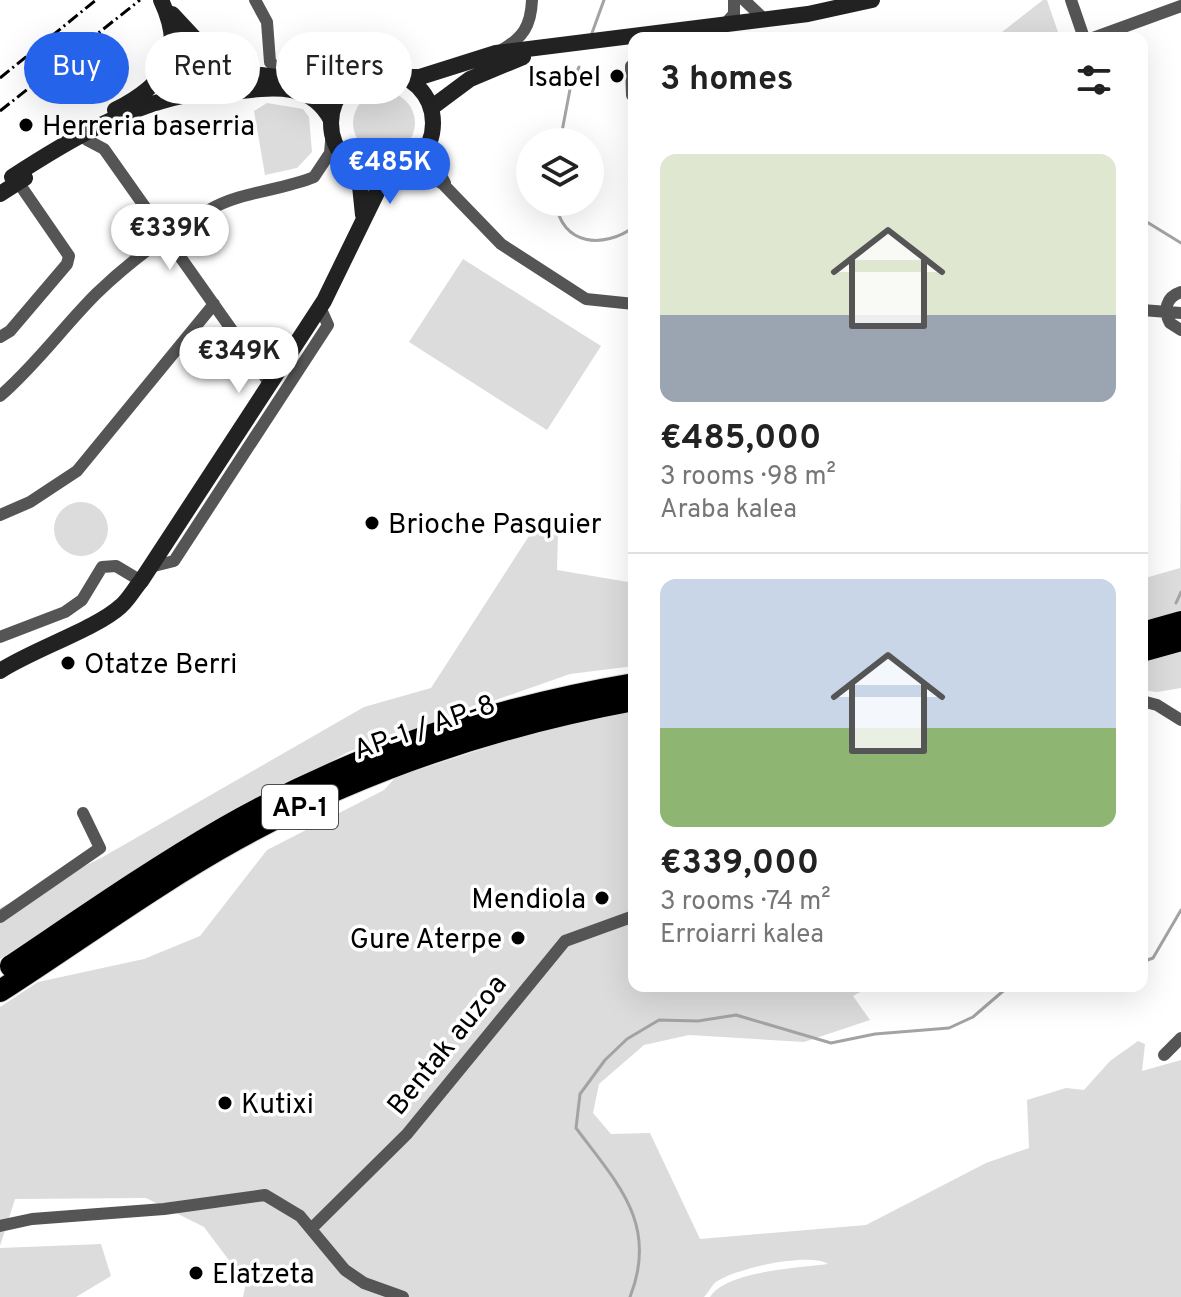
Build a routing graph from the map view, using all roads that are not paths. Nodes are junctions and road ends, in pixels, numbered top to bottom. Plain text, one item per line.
1 (161, 0) edge
2 (255, 0) edge
3 (532, 0) edge
4 (734, 0) edge
5 (744, 0) edge
6 (872, 0) edge
7 (889, 0) edge
8 (1071, 0) edge
9 (1181, 6) edge
10 (764, 19) junction
11 (725, 24) junction
12 (662, 32) edge
13 (706, 32) edge
14 (1082, 32) edge
15 (1110, 32) edge
16 (628, 36) edge
17 (628, 42) edge
18 (496, 53) junction
19 (276, 71) edge
20 (412, 77) edge
21 (276, 80) edge
22 (412, 84) edge
23 (158, 104) edge
24 (173, 104) edge
25 (321, 104) edge
26 (335, 104) edge
27 (431, 108) junction
28 (331, 125) junction
29 (87, 140) junction
30 (430, 140) junction
31 (347, 160) junction
32 (404, 169) junction
33 (386, 174) junction
34 (12, 178) junction
35 (449, 189) junction
36 (0, 194) edge
37 (363, 222) junction
38 (167, 238) junction
39 (1181, 292) edge
40 (628, 303) edge
41 (214, 304) junction
42 (320, 307) junction
43 (1148, 310) edge
44 (1165, 310) junction
45 (1181, 313) edge
46 (1181, 330) edge
47 (0, 337) edge
48 (270, 384) junction
49 (0, 396) edge
50 (0, 515) edge
51 (145, 574) junction
52 (1181, 622) edge
53 (1148, 631) edge
54 (0, 637) edge
55 (1181, 640) edge
56 (1148, 649) edge
57 (0, 671) edge
58 (628, 685) edge
59 (628, 701) edge
60 (1148, 703) edge
61 (1181, 720) edge
62 (83, 813) dead end
63 (0, 917) edge
64 (628, 918) edge
65 (0, 973) edge
66 (0, 991) edge
67 (1181, 1038) edge
68 (1164, 1055) dead end
69 (0, 1226) edge
70 (312, 1228) junction
71 (403, 1297) edge

1 - 21 main road
1 - 34 main road
2 - 19 street
3 - 18 street
4 - 11 street
5 - 10 street
6 - 10 main road
7 - 13 main road
8 - 14 street
9 - 15 street
10 - 11 main road
11 - 12 main road
16 - 18 main road
17 - 27 main road
18 - 20 main road
22 - 27 main road
23 - 34 main road
24 - 29 main road
25 - 28 main road
26 - 28 main road
27 - 30 main road
28 - 31 main road
28 - 38 street
29 - 34 main road
29 - 38 street
30 - 32 main road
30 - 35 street
31 - 33 main road
31 - 37 main road
32 - 33 main road
32 - 35 street
33 - 37 main road
34 - 36 main road
34 - 47 street
35 - 40 street
37 - 42 main road
38 - 41 street
38 - 49 street
39 - 44 street
41 - 48 street
41 - 50 street
42 - 48 main road
42 - 51 street
43 - 44 street
44 - 45 street
44 - 46 street
48 - 51 main road
51 - 54 street
51 - 57 main road
52 - 53 highway
55 - 56 highway
58 - 65 highway, AP-1 / AP-8 / AP-1
59 - 66 highway, AP-1 / AP-8 / AP-1
60 - 61 street
62 - 63 street
64 - 70 street, Bentak auzoa
67 - 68 street
69 - 70 street
70 - 71 street

